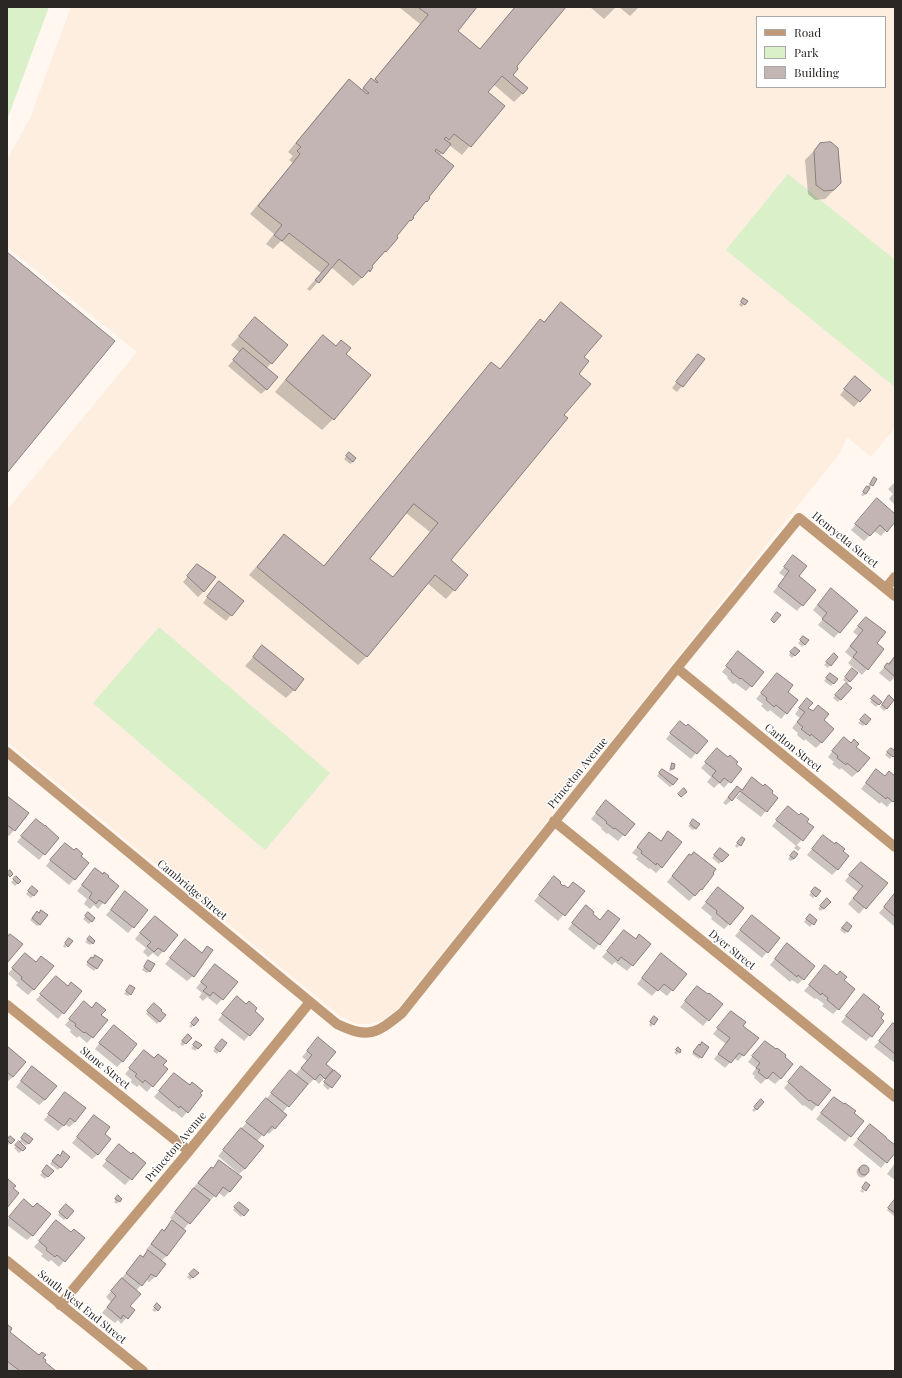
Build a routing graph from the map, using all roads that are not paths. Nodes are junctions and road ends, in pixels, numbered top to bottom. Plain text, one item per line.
1 (799, 518) joint
2 (895, 577) edge
3 (886, 588) junction
4 (895, 596) edge
5 (677, 668) junction
6 (7, 752) edge
7 (554, 821) junction
8 (895, 847) edge
9 (310, 1002) junction
10 (7, 1005) edge
11 (368, 1034) joint
12 (895, 1097) edge
13 (189, 1151) junction
14 (9, 1266) edge
15 (60, 1305) junction
16 (143, 1371) edge

1 - 3 street, Henryetta Street
1 - 5 street, Princeton Avenue
2 - 3 street
3 - 4 street, Henryetta Street
5 - 7 street, Princeton Avenue
5 - 8 street, Carlton Street
6 - 9 street, Cambridge Street
7 - 11 street, Princeton Avenue
7 - 12 street, Dyer Street
9 - 11 street, Cambridge Street
9 - 13 street, Princeton Avenue
10 - 13 street, Stone Street
13 - 15 street, Princeton Avenue
14 - 15 street, South West End Street
15 - 16 street, South West End Street

